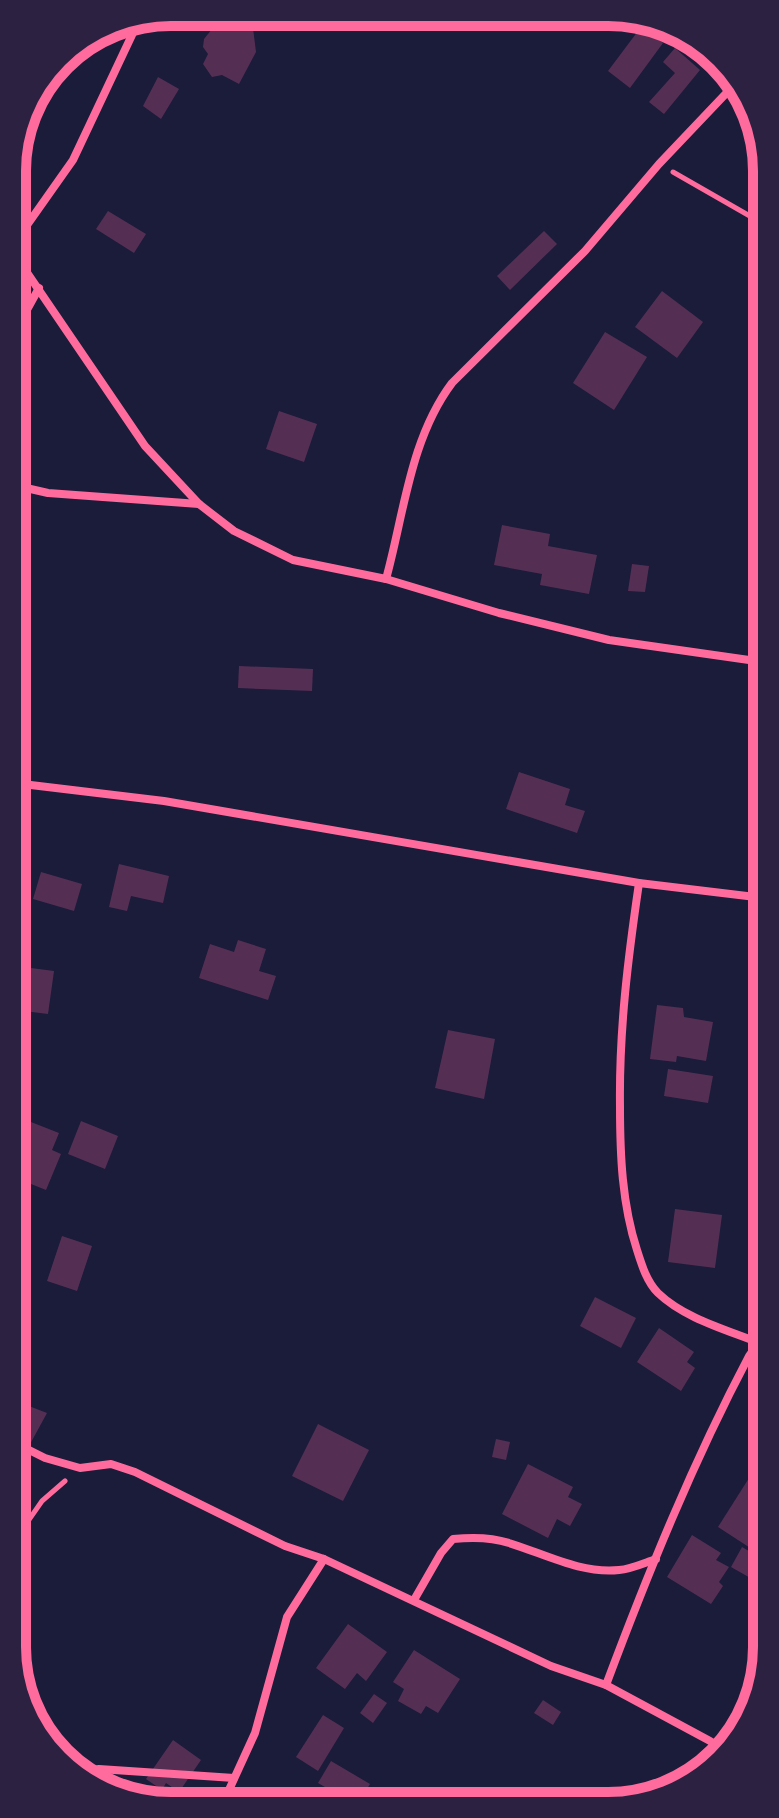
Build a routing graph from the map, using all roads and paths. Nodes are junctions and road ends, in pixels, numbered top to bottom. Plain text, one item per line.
1 (134, 31) edge
2 (728, 91) edge
3 (659, 164) junction
4 (753, 218) edge
5 (26, 227) edge
6 (26, 270) edge
7 (39, 288) junction
8 (26, 312) edge
9 (26, 488) edge
10 (199, 504) junction
11 (386, 579) junction
12 (753, 661) edge
13 (26, 784) edge
14 (639, 883) junction
15 (753, 897) edge
16 (753, 1339) edge
17 (753, 1353) edge
18 (26, 1448) edge
19 (80, 1468) junction
20 (26, 1524) edge
21 (324, 1559) junction
22 (656, 1559) junction
23 (414, 1600) junction
24 (606, 1685) junction
25 (715, 1744) edge
26 (95, 1770) edge
27 (234, 1778) junction
28 (228, 1792) edge

1 - 5 street
2 - 3 street
3 - 4 path
3 - 11 street
6 - 7 street
7 - 8 street
7 - 10 street
9 - 10 street
10 - 11 street
11 - 12 street
13 - 14 street
14 - 15 street
14 - 16 street
17 - 22 street
18 - 19 street
19 - 20 path
19 - 21 street
21 - 23 street
21 - 27 street
22 - 23 street
22 - 24 street
23 - 24 street
24 - 25 street
26 - 27 street
27 - 28 street

